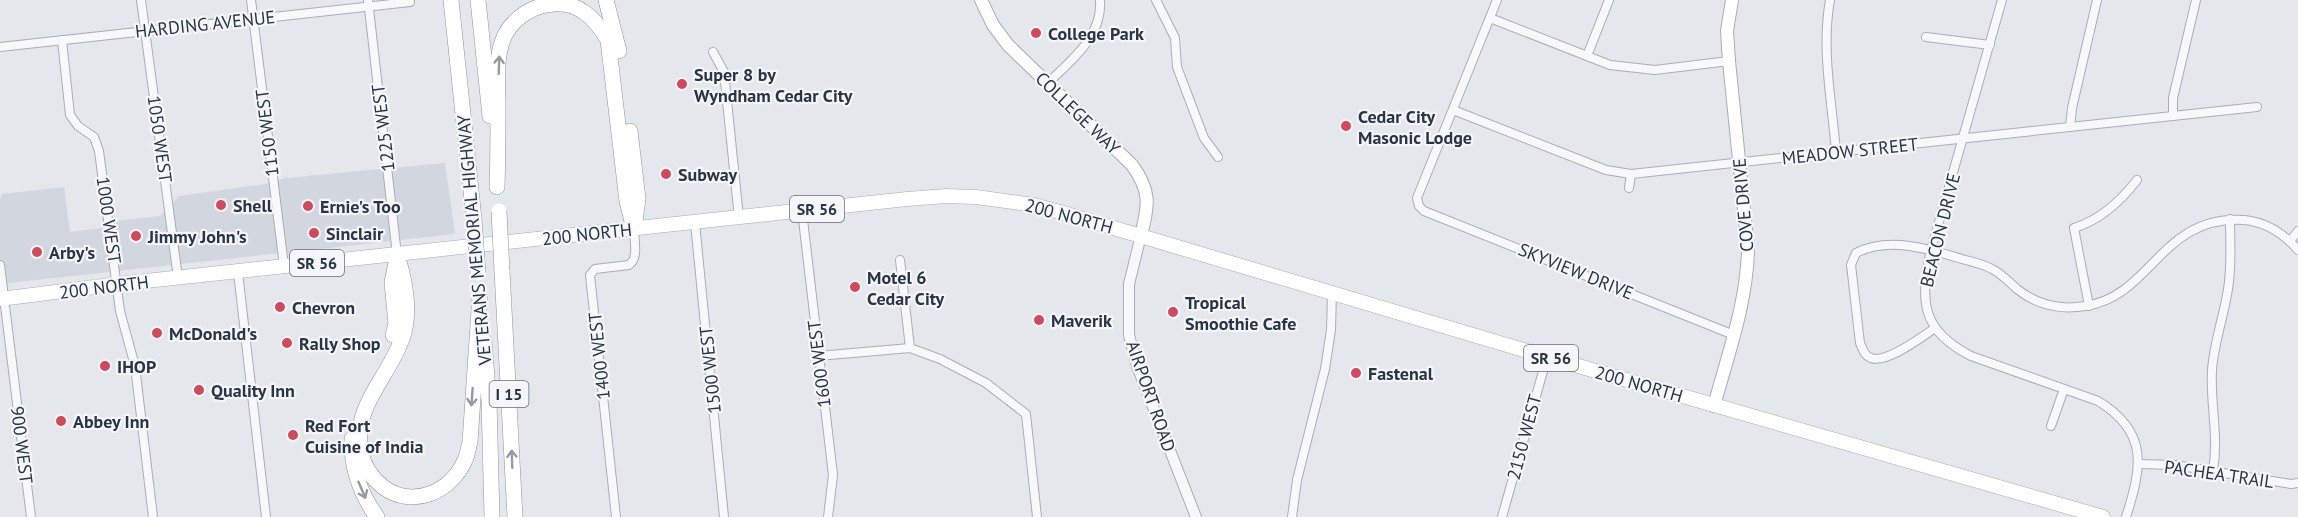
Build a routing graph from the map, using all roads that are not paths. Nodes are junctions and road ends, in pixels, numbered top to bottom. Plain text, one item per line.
1 (141, 0) edge
2 (250, 0) edge
3 (451, 0) edge
4 (478, 0) edge
5 (606, 0) edge
6 (981, 0) edge
7 (1100, 0) edge
8 (1156, 0) edge
9 (1497, 0) edge
10 (1609, 0) edge
11 (1732, 0) edge
12 (1830, 0) edge
13 (2002, 0) edge
14 (2097, 0) edge
15 (2196, 0) edge
16 (410, 2) dead end
17 (368, 3) edge
18 (1490, 18) junction
19 (253, 19) junction
20 (145, 31) junction
21 (1926, 37) dead end
22 (62, 40) junction
23 (1990, 45) junction
24 (0, 47) edge
25 (713, 52) dead end
26 (1587, 56) junction
27 (1728, 61) junction
28 (1047, 84) junction
29 (2257, 107) dead end
30 (1453, 110) junction
31 (2173, 116) junction
32 (2070, 127) junction
33 (1963, 139) junction
34 (1836, 152) junction
35 (1218, 157) dead end
36 (1739, 164) junction
37 (1631, 174) junction
38 (2137, 180) dead end
39 (497, 187) junction
40 (1629, 188) dead end
41 (802, 211) junction
42 (739, 218) junction
43 (2230, 219) junction
44 (695, 223) junction
45 (634, 230) junction
46 (2298, 231) edge
47 (1141, 235) junction
48 (2290, 241) junction
49 (1931, 250) junction
50 (2298, 250) edge
51 (397, 255) junction
52 (900, 260) dead end
53 (0, 265) edge
54 (284, 267) junction
55 (238, 272) junction
56 (178, 278) junction
57 (118, 284) junction
58 (1332, 292) junction
59 (480, 296) junction
60 (2, 299) edge
61 (2089, 306) junction
62 (1935, 328) junction
63 (1734, 335) junction
64 (910, 348) junction
65 (818, 356) junction
66 (1547, 357) junction
67 (2064, 389) junction
68 (1714, 406) junction
69 (2051, 426) dead end
70 (2139, 464) junction
71 (2213, 471) junction
72 (2298, 483) edge
73 (31, 517) edge
74 (153, 517) edge
75 (266, 517) edge
76 (377, 517) edge
77 (492, 517) edge
78 (514, 517) edge
79 (616, 517) edge
80 (724, 517) edge
81 (828, 517) edge
82 (1037, 517) edge
83 (1196, 517) edge
84 (1292, 517) edge
85 (1502, 517) edge
86 (2103, 517) edge
87 (2126, 517) edge

1 - 20 street, 1050 WEST
2 - 19 street, 1150 WEST
3 - 59 highway, VETERANS MEMORIAL HIGHWAY / I 15, bridge
4 - 39 highway, VETERANS MEMORIAL HIGHWAY / I 15
5 - 45 highway
6 - 28 main road, COLLEGE WAY
7 - 28 street
8 - 35 street
9 - 18 street
10 - 26 street
11 - 27 main road, COVE DRIVE
12 - 34 street
13 - 23 street, BEACON DRIVE
14 - 32 street
15 - 31 street
16 - 17 street, HARDING AVENUE
17 - 19 street, HARDING AVENUE
17 - 51 street, 1225 WEST
18 - 26 street
18 - 30 street
19 - 20 street, HARDING AVENUE
19 - 54 street, 1150 WEST
20 - 22 street, HARDING AVENUE
20 - 56 street, 1050 WEST
21 - 23 street
22 - 24 street, HARDING AVENUE
22 - 57 street, 1000 WEST
23 - 33 street, BEACON DRIVE
25 - 42 street
26 - 27 street
27 - 36 main road, COVE DRIVE
28 - 47 main road, COLLEGE WAY
29 - 31 street, MEADOW STREET
30 - 37 street, MEADOW STREET
30 - 63 street, SKYVIEW DRIVE
31 - 32 street, MEADOW STREET
32 - 33 street, MEADOW STREET
33 - 34 street, MEADOW STREET
33 - 49 street, BEACON DRIVE
34 - 36 street, MEADOW STREET
36 - 37 street, MEADOW STREET
36 - 63 main road, COVE DRIVE
37 - 40 street
38 - 61 street
39 -> 45 highway
78 -> 39 highway, VETERANS MEMORIAL HIGHWAY / I 15, bridge
41 - 42 main road, 200 NORTH / SR 56
41 - 47 main road, 200 NORTH / SR 56
41 - 65 street, 1600 WEST
42 - 44 main road, 200 NORTH / SR 56
43 - 48 street
43 - 61 street
43 - 71 street
44 - 45 main road, 200 NORTH / SR 56
44 - 80 street, 1500 WEST
45 - 51 main road, 200 NORTH / SR 56
45 - 79 street, 1400 WEST
46 - 48 street
47 - 58 main road, 200 NORTH / SR 56
47 - 83 street, AIRPORT ROAD
48 - 50 street
49 - 61 street
49 - 62 street, BEACON DRIVE
49 - 62 street
51 - 54 main road, 200 NORTH / SR 56
59 -> 51 highway
51 -> 76 highway
52 - 64 street
53 - 60 street, 900 WEST
54 - 55 main road, 200 NORTH / SR 56
55 - 56 main road, 200 NORTH / SR 56
55 - 75 street
56 - 57 main road, 200 NORTH / SR 56
57 - 60 main road, 200 NORTH / SR 56
57 - 74 street, 1000 WEST
58 - 66 main road, 200 NORTH / SR 56
58 - 84 street
59 - 77 highway, VETERANS MEMORIAL HIGHWAY / I 15
60 - 73 street, 900 WEST
62 - 67 street, BEACON DRIVE
63 - 68 main road, COVE DRIVE
64 - 65 street
64 - 82 street
65 - 81 street, 1600 WEST
66 - 68 main road, 200 NORTH / SR 56
66 - 85 street, 2150 WEST
67 - 69 street
67 - 70 street, BEACON DRIVE
68 - 86 main road, 200 NORTH / SR 56
70 - 71 street, PACHEA TRAIL
70 - 87 street, BEACON DRIVE
71 - 72 street, PACHEA TRAIL

